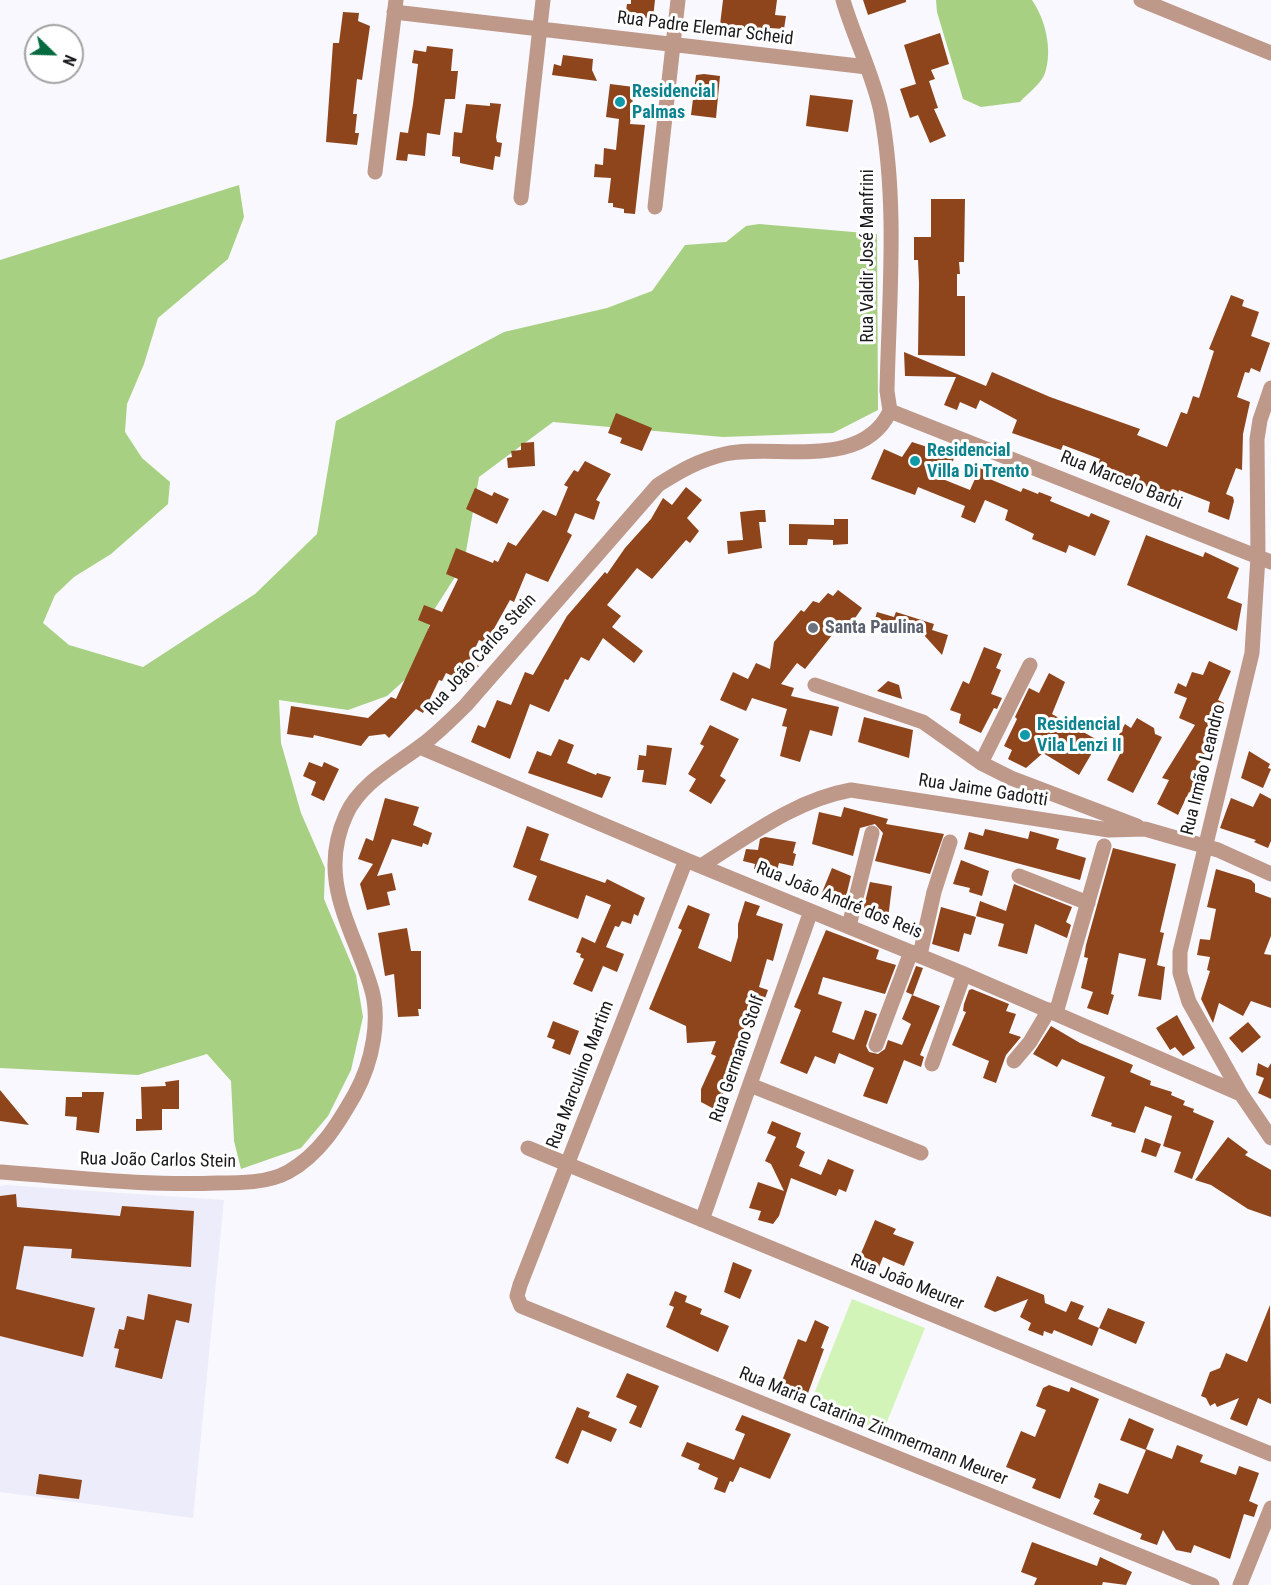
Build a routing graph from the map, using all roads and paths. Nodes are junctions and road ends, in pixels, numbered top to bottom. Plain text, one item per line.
1 (543, 0) edge
2 (678, 0) edge
3 (843, 0) edge
4 (1141, 0) edge
5 (395, 6) edge
6 (539, 29) junction
7 (673, 44) junction
8 (1271, 53) edge
9 (867, 67) junction
10 (375, 172) dead end
11 (521, 198) dead end
12 (655, 207) dead end
13 (1271, 388) edge
14 (890, 411) junction
15 (1264, 559) edge
16 (1030, 665) dead end
17 (815, 685) dead end
18 (420, 747) junction
19 (981, 763) junction
20 (1145, 829) junction
21 (872, 833) dead end
22 (950, 842) dead end
23 (1104, 846) dead end
24 (1204, 846) junction
25 (694, 863) junction
26 (1271, 874) edge
27 (1019, 876) dead end
28 (1088, 903) junction
29 (811, 911) junction
30 (849, 926) junction
31 (915, 954) junction
32 (964, 974) junction
33 (1053, 1012) junction
34 (876, 1045) dead end
35 (1014, 1061) dead end
36 (932, 1064) dead end
37 (750, 1085) junction
38 (1241, 1094) junction
39 (1271, 1138) edge
40 (528, 1148) dead end
41 (921, 1153) dead end
42 (567, 1164) junction
43 (0, 1172) edge
44 (702, 1220) junction
45 (521, 1306) joint
46 (1271, 1454) edge
47 (1271, 1508) edge
48 (1212, 1585) edge
49 (1240, 1585) edge

1 - 6 street
2 - 7 street
3 - 9 street, Rua Valdir José Manfrini
4 - 8 street
5 - 6 street, Rua Padre Elemar Scheid
5 - 10 street
6 - 7 street, Rua Padre Elemar Scheid
6 - 11 street
7 - 9 street, Rua Padre Elemar Scheid
7 - 12 street
9 - 14 street, Rua Valdir José Manfrini
13 - 15 street, Rua Irmão Leandro
14 - 15 street, Rua Marcelo Barbi
14 - 18 street, Rua João Carlos Stein
15 - 24 street, Rua Irmão Leandro
16 - 19 street
17 - 19 street
18 - 25 street, Rua João André dos Reis
18 - 43 street, Rua João Carlos Stein
19 - 20 street
20 - 24 street, Rua Jaime Gadotti
20 - 25 street, Rua Jaime Gadotti
21 - 30 street
22 - 31 street
23 - 28 street
24 - 26 street, Rua Jaime Gadotti
24 - 38 street, Rua Irmão Leandro
25 - 29 street, Rua João André dos Reis
25 - 42 street, Rua Marculino Martim
27 - 28 street
28 - 33 street
29 - 30 street, Rua João André dos Reis
29 - 37 street, Rua Germano Stolf
30 - 31 street, Rua João André dos Reis
31 - 32 street, Rua João André dos Reis
31 - 34 street
32 - 33 street, Rua João André dos Reis
32 - 36 street
33 - 35 street
33 - 38 street, Rua João André dos Reis
37 - 41 street
37 - 44 street, Rua Germano Stolf
38 - 39 street, Rua Irmão Leandro
40 - 42 street, Rua João Meurer
42 - 44 street, Rua João Meurer
42 - 45 street, Rua Marculino Martim
44 - 46 street, Rua João Meurer
45 - 48 street, Rua Maria Catarina Zimmermann Meurer
47 - 49 street

